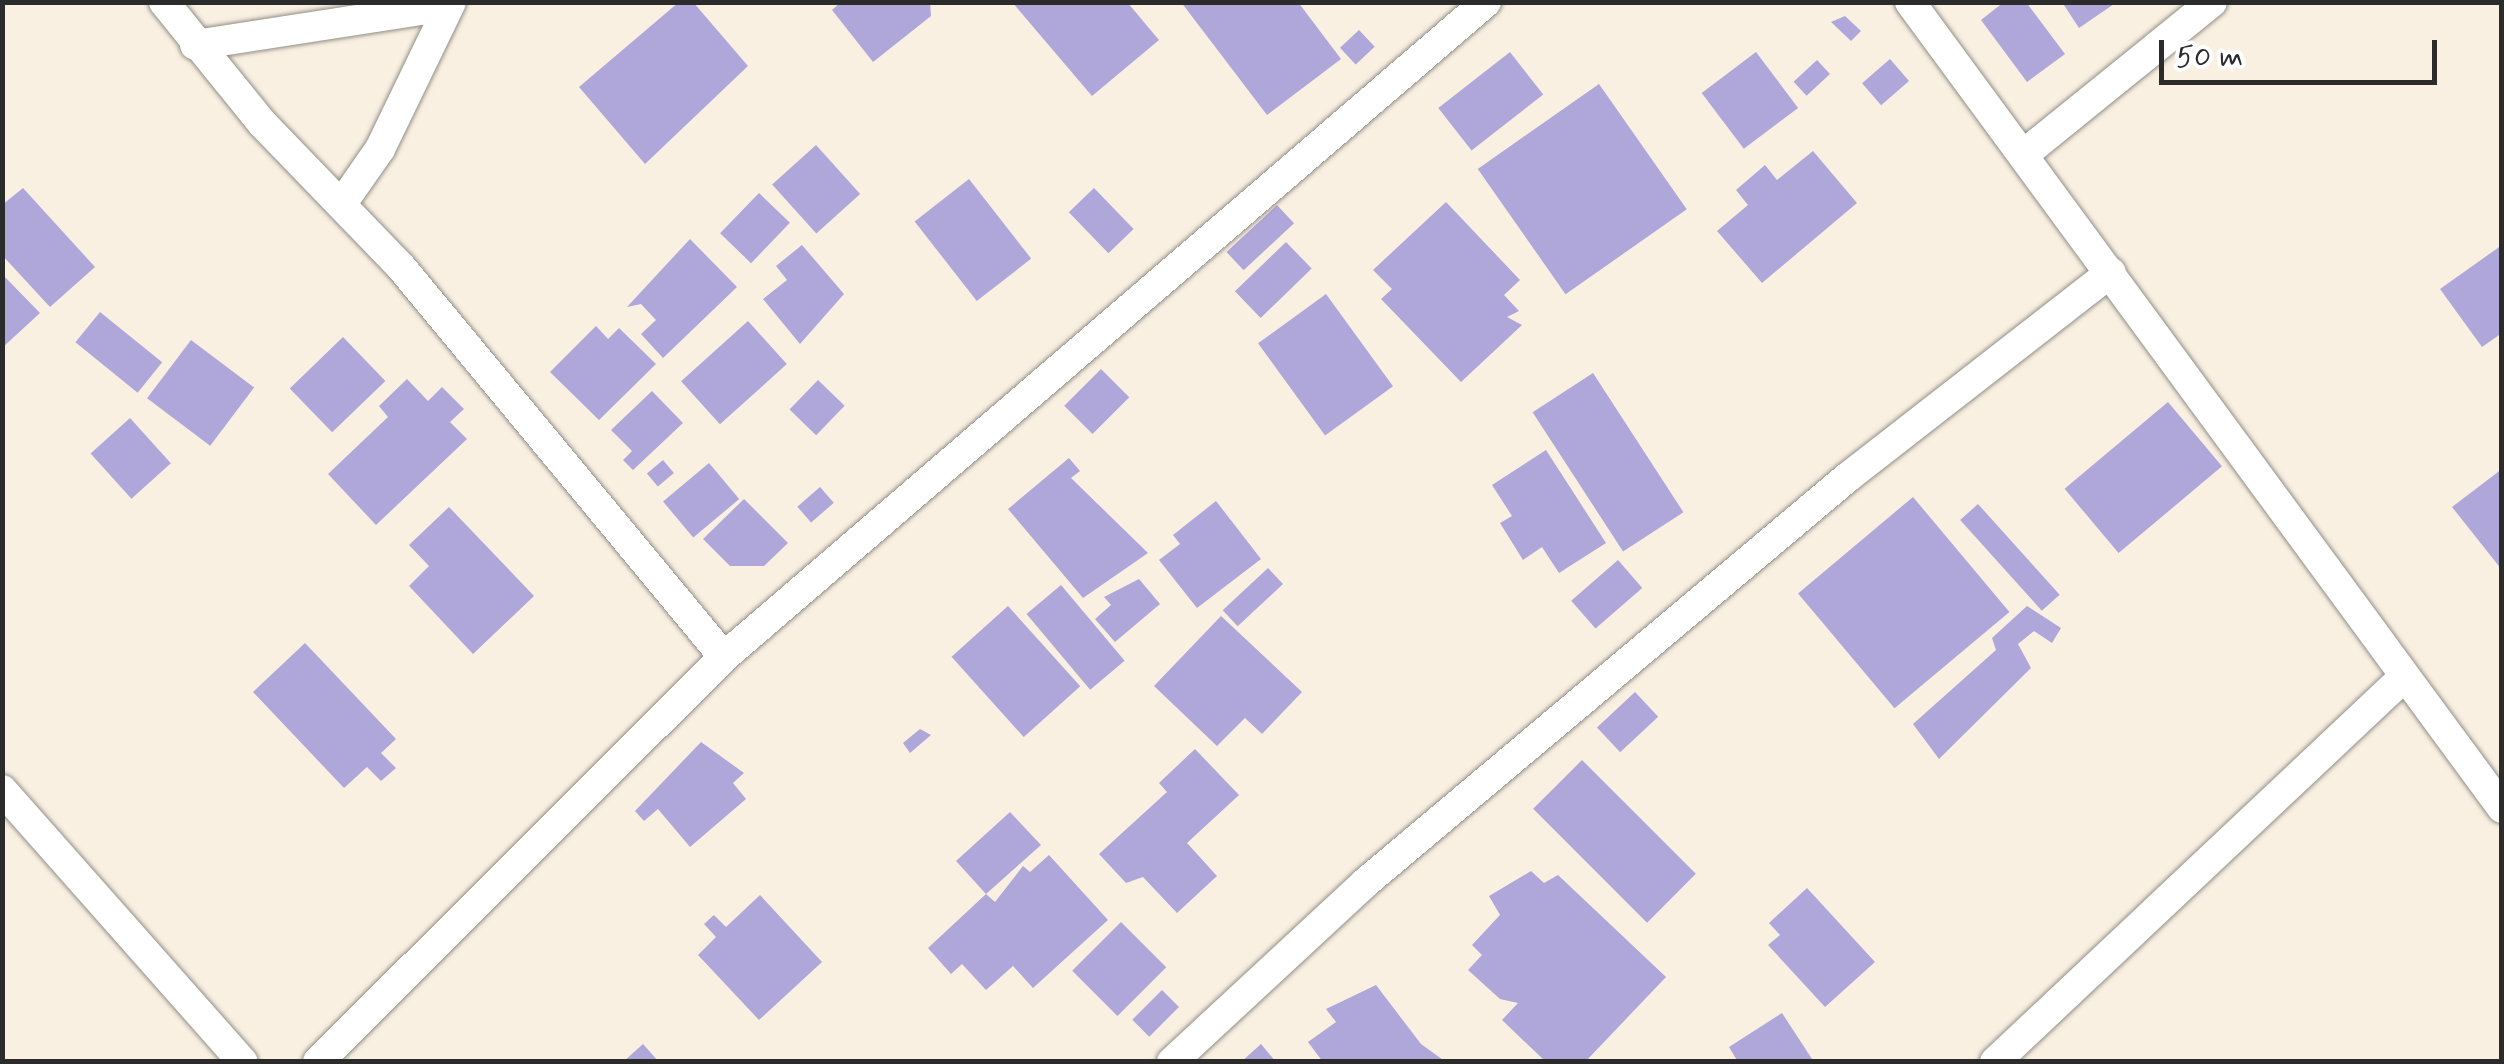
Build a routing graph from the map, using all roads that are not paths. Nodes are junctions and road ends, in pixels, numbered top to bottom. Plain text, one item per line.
1 (164, 2) edge
2 (1486, 2) edge
3 (1910, 2) edge
4 (449, 4) edge
5 (2194, 8) edge
6 (194, 44) junction
7 (2023, 155) junction
8 (343, 202) junction
9 (2111, 272) junction
10 (724, 657) junction
11 (2404, 677) junction
12 (2, 790) edge
13 (2502, 808) edge
14 (244, 1062) edge
15 (318, 1062) edge
16 (1172, 1062) edge
17 (1995, 1062) edge

1 - 6 street
2 - 10 street
3 - 7 street
4 - 6 street
4 - 8 street
5 - 7 street
6 - 8 street
7 - 9 street
8 - 10 street
9 - 11 street
9 - 16 street
10 - 15 street
11 - 13 street
11 - 17 street
12 - 14 street

